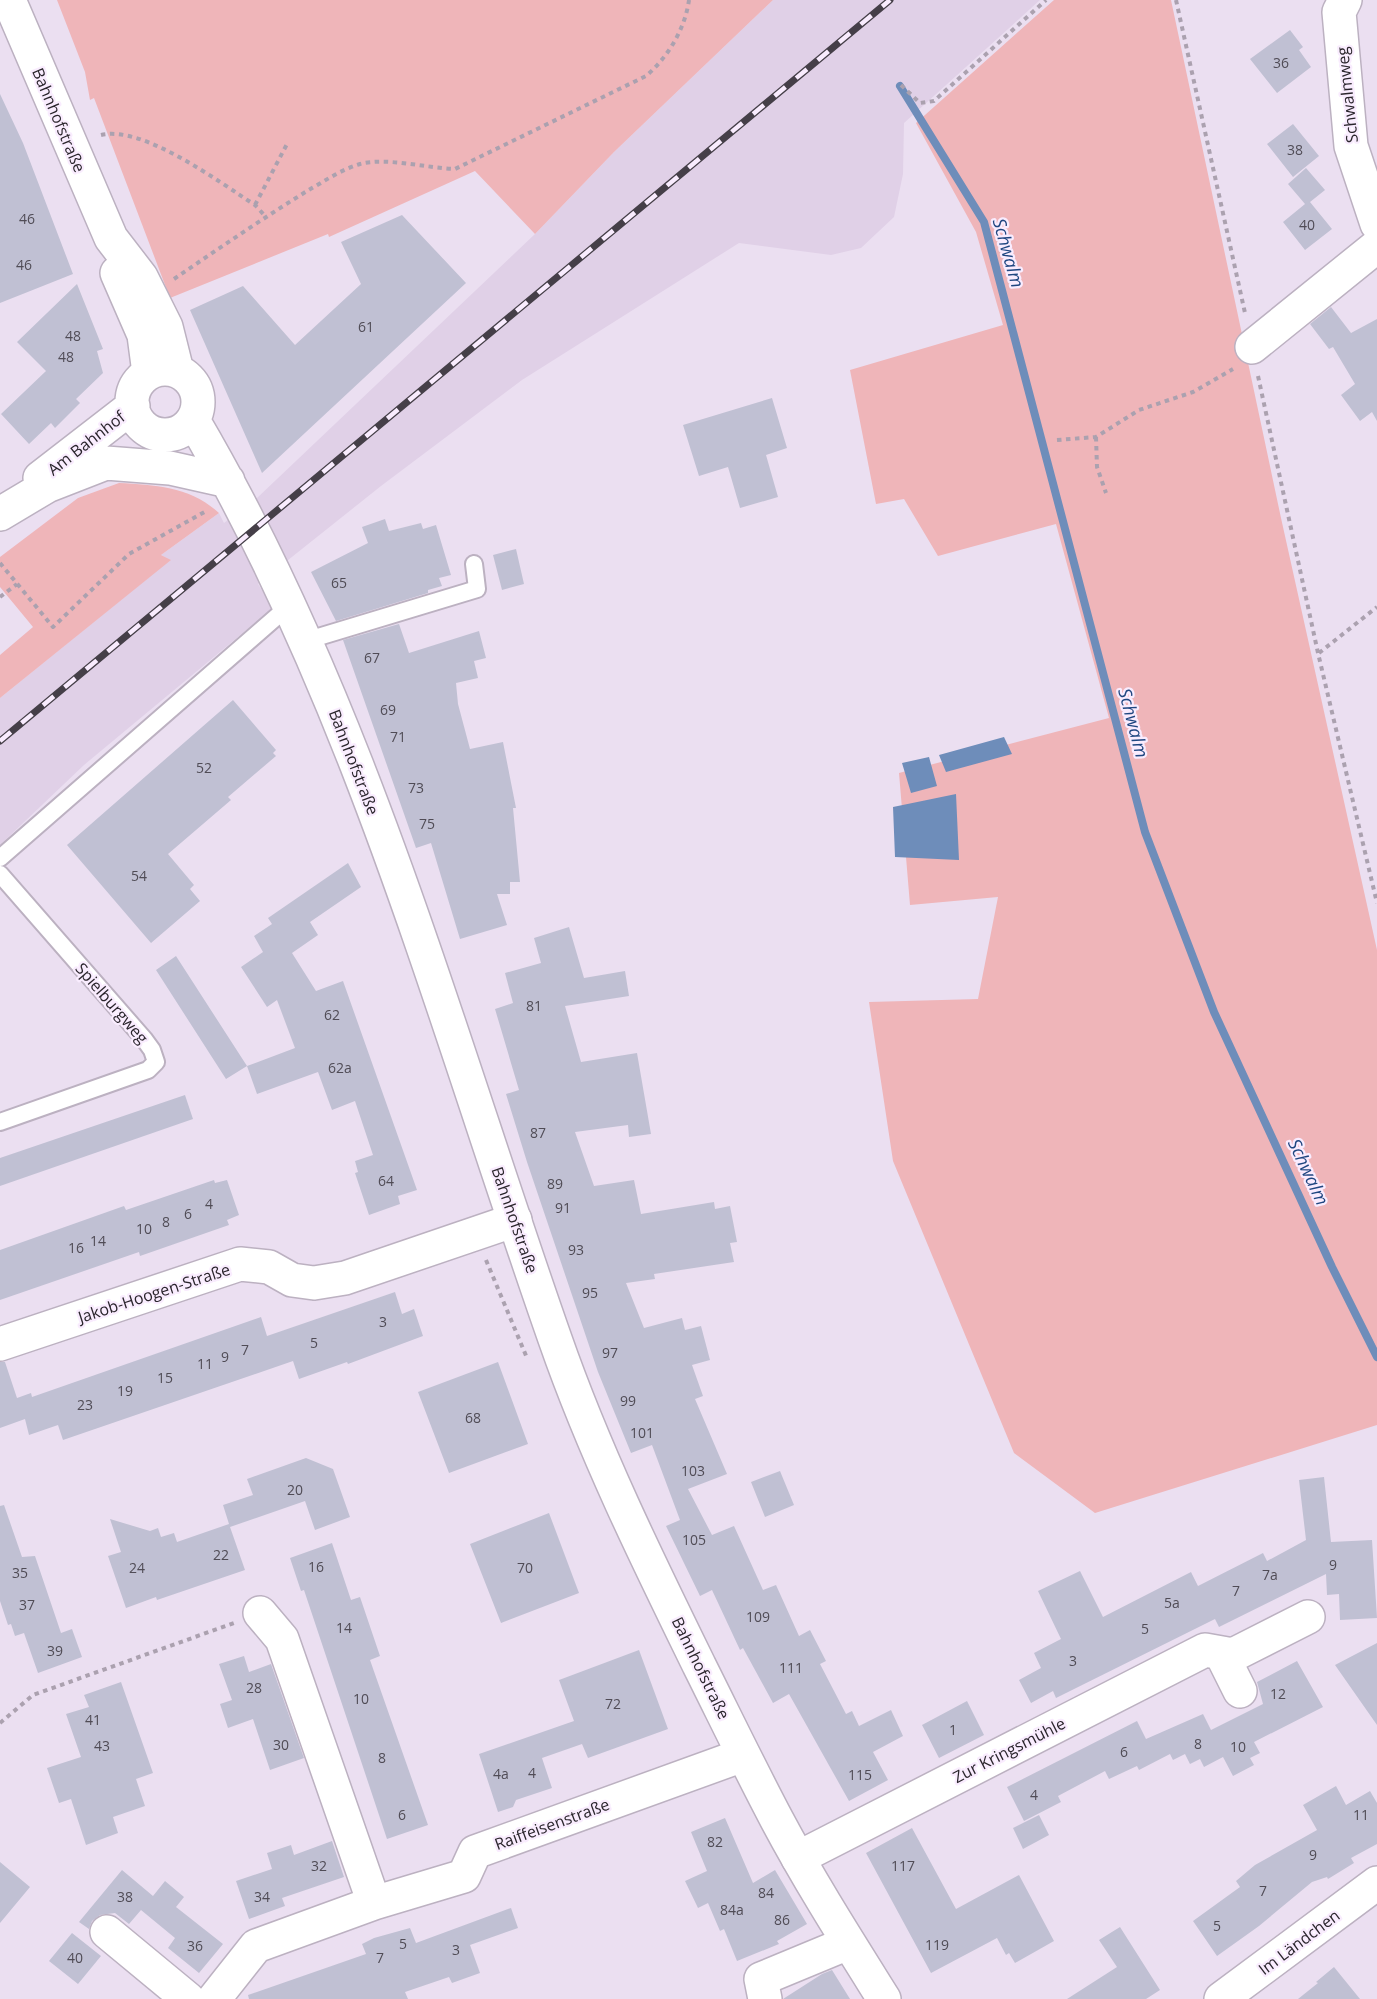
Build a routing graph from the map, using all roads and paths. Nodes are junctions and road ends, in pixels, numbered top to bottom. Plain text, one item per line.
1 (9, 0) edge
2 (689, 0) edge
3 (1046, 0) edge
4 (1176, 0) edge
5 (1345, 0) edge
6 (901, 85) dead end
7 (68, 143) junction
8 (286, 144) dead end
9 (255, 205) junction
10 (266, 217) junction
11 (1377, 225) edge
12 (111, 238) junction
13 (1377, 246) edge
14 (151, 295) junction
15 (1253, 352) junction
16 (163, 372) junction
17 (139, 417) junction
18 (193, 420) junction
19 (1096, 437) junction
20 (1057, 440) dead end
21 (232, 488) junction
22 (1106, 493) dead end
23 (0, 514) edge
24 (0, 563) edge
25 (474, 564) dead end
26 (17, 584) junction
27 (0, 597) edge
28 (290, 605) junction
29 (1377, 607) edge
30 (305, 641) junction
31 (1318, 653) junction
32 (0, 858) edge
33 (0, 874) edge
34 (1377, 903) edge
35 (0, 1122) edge
36 (515, 1220) junction
37 (0, 1344) edge
38 (260, 1613) joint
39 (1308, 1617) dead end
40 (1221, 1653) junction
41 (1240, 1691) dead end
42 (0, 1724) edge
43 (743, 1755) junction
44 (798, 1858) junction
45 (1377, 1884) edge
46 (374, 1903) junction
47 (107, 1932) dead end
48 (848, 1943) junction
49 (188, 1999) edge
50 (214, 1999) edge
51 (765, 1999) edge
52 (884, 1999) edge
53 (1221, 1999) edge

1 - 7 street, Bahnhofstraße
2 - 10 path
3 - 6 path
4 - 15 path
5 - 11 street, Schwalmweg
7 - 9 path
7 - 12 street, Bahnhofstraße
8 - 9 path
9 - 10 path
10 - 14 path
12 - 14 street, Bahnhofstraße
12 - 16 street, Bahnhofstraße
13 - 15 street
14 - 16 street, Bahnhofstraße
15 - 19 path
15 - 31 path
16 - 17 street
16 - 18 street, Bahnhofstraße
17 - 18 street
17 - 23 street, Am Bahnhof
18 - 21 street, Bahnhofstraße
19 - 20 path
19 - 22 path
21 - 23 street, Am Bahnhof
21 - 26 path
21 - 28 street, Bahnhofstraße
24 - 26 path
25 - 30 lane
26 - 27 path
28 - 30 street, Bahnhofstraße
28 - 32 lane
29 - 31 path
30 - 36 street, Bahnhofstraße
31 - 34 path
33 - 35 lane, Spielburgweg
36 - 37 street, Jakob-Hoogen-Straße
36 - 43 street, Bahnhofstraße
38 - 42 path
38 - 46 street
39 - 40 street, Zur Kringsmühle
40 - 41 street
40 - 44 street, Zur Kringsmühle
43 - 44 street, Bahnhofstraße
43 - 46 street, Raiffeisenstraße
44 - 48 street, Bahnhofstraße
45 - 53 street, Im Ländchen
46 - 50 street, Raiffeisenstraße
47 - 49 street
48 - 51 street
48 - 52 street, Bahnhofstraße

